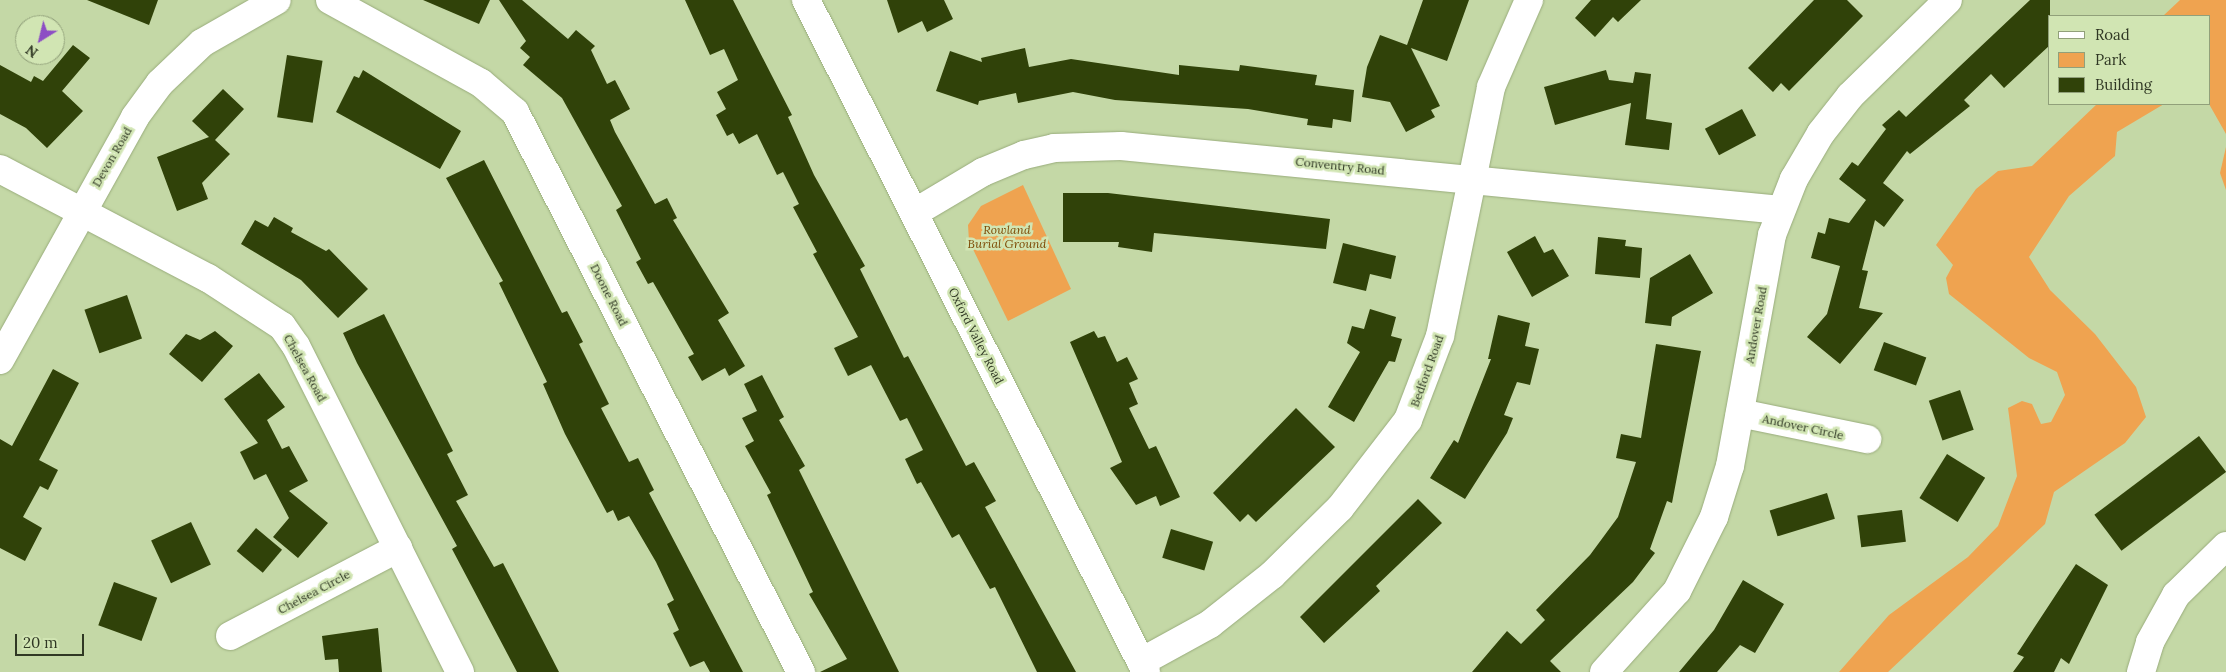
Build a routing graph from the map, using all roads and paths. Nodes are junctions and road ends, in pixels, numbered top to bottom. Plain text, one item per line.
1 (277, 0) edge
2 (330, 0) edge
3 (806, 0) edge
4 (1529, 0) edge
5 (1948, 0) edge
6 (0, 169) edge
7 (1474, 181) junction
8 (1781, 210) junction
9 (80, 212) junction
10 (914, 214) junction
11 (0, 360) edge
12 (1740, 413) junction
13 (1867, 439) dead end
14 (2226, 546) edge
15 (398, 548) junction
16 (230, 636) dead end
17 (1144, 667) edge
18 (460, 672) edge
19 (801, 672) edge
20 (1604, 672) edge
21 (2141, 672) edge

1 - 9 street, Devon Road
2 - 19 street, Doone Road
3 - 10 street, Oxford Valley Road
4 - 7 street, Bedford Road
5 - 8 street, Andover Road
6 - 9 street, Chelsea Road
7 - 8 street, Conventry Road
7 - 10 street, Conventry Road
7 - 17 street, Bedford Road
8 - 12 street, Andover Road
9 - 11 street, Devon Road
9 - 15 street, Chelsea Road
10 - 17 street, Oxford Valley Road
12 - 13 street, Andover Circle
12 - 20 street, Andover Road
14 - 21 street
15 - 16 street, Chelsea Circle
15 - 18 street, Chelsea Road

